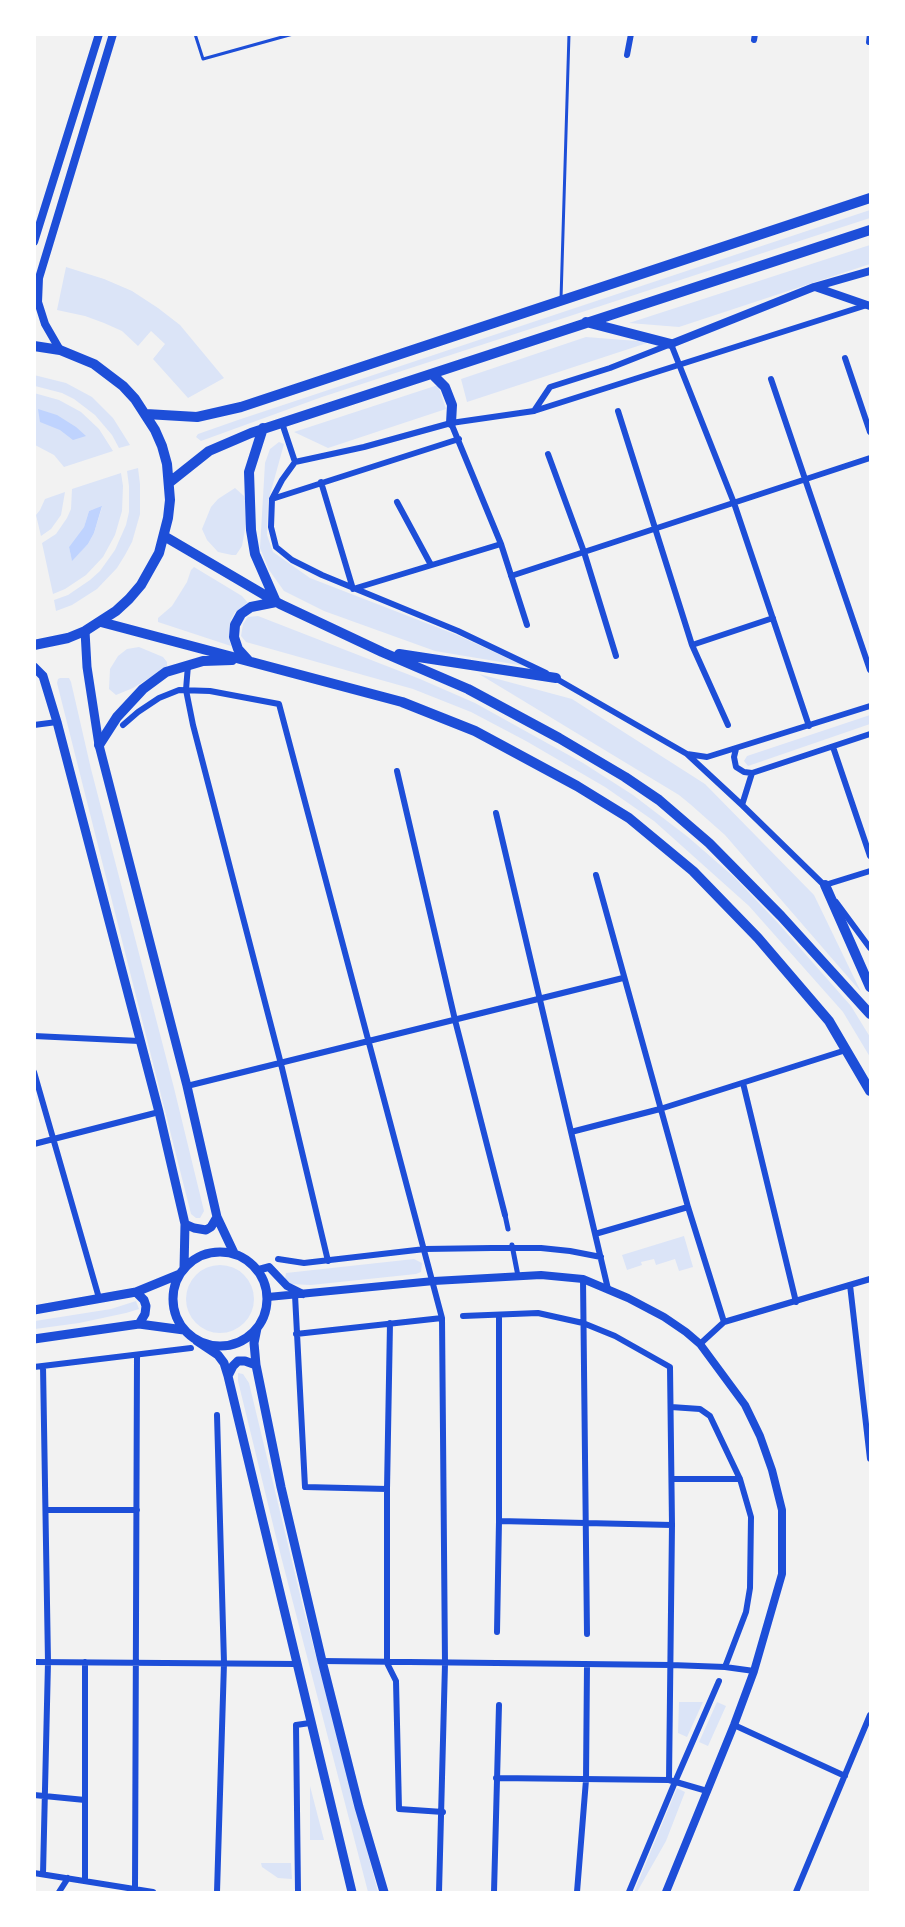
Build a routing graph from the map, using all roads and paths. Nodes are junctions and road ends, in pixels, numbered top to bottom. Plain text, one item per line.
1 (99, 34) edge
2 (114, 34) edge
3 (195, 34) edge
4 (293, 34) edge
5 (570, 34) edge
6 (631, 34) edge
7 (870, 34) edge
8 (869, 42) edge
9 (627, 55) dead end
10 (870, 198) edge
11 (870, 230) edge
12 (34, 242) edge
13 (870, 271) edge
14 (814, 287) junction
15 (561, 300) junction
16 (869, 305) edge
17 (586, 322) junction
18 (671, 344) junction
19 (34, 346) edge
20 (60, 350) junction
21 (845, 358) dead end
22 (680, 364) junction
23 (432, 374) junction
24 (771, 379) dead end
25 (534, 411) junction
26 (618, 411) dead end
27 (146, 414) junction
28 (282, 423) junction
29 (451, 423) junction
30 (263, 428) junction
31 (870, 432) edge
32 (459, 439) junction
33 (548, 454) dead end
34 (870, 458) edge
35 (295, 462) junction
36 (805, 480) junction
37 (170, 482) junction
38 (321, 482) junction
39 (272, 499) junction
40 (397, 502) dead end
41 (734, 503) junction
42 (655, 529) junction
43 (164, 536) junction
44 (501, 544) junction
45 (584, 552) junction
46 (431, 565) junction
47 (512, 576) junction
48 (353, 589) junction
49 (276, 602) junction
50 (773, 618) junction
51 (101, 622) junction
52 (527, 625) dead end
53 (85, 631) junction
54 (34, 645) edge
55 (692, 645) junction
56 (382, 652) junction
57 (616, 656) dead end
58 (248, 660) junction
59 (188, 665) junction
60 (34, 667) edge
61 (870, 670) edge
62 (556, 678) junction
63 (186, 690) junction
64 (870, 706) edge
65 (57, 722) junction
66 (34, 724) edge
67 (123, 725) dead end
68 (728, 725) dead end
69 (809, 726) junction
70 (870, 734) edge
71 (99, 745) junction
72 (833, 747) junction
73 (736, 749) junction
74 (687, 754) junction
75 (398, 771) dead end
76 (752, 773) junction
77 (742, 805) junction
78 (496, 813) dead end
79 (870, 856) edge
80 (870, 871) edge
81 (596, 875) dead end
82 (825, 885) junction
83 (870, 948) edge
84 (623, 978) junction
85 (870, 987) edge
86 (539, 999) junction
87 (870, 1014) edge
88 (455, 1020) junction
89 (34, 1036) edge
90 (139, 1041) junction
91 (368, 1042) junction
92 (846, 1050) junction
93 (281, 1064) junction
94 (34, 1072) edge
95 (743, 1083) junction
96 (187, 1086) junction
97 (870, 1091) edge
98 (660, 1109) junction
99 (159, 1112) junction
100 (571, 1132) junction
101 (52, 1139) junction
102 (34, 1144) edge
103 (688, 1207) junction
104 (505, 1215) joint
105 (217, 1217) junction
106 (185, 1224) junction
107 (508, 1229) dead end
108 (595, 1233) junction
109 (512, 1246) junction
110 (425, 1249) junction
111 (234, 1253) junction
112 (601, 1257) junction
113 (278, 1259) dead end
114 (328, 1261) junction
115 (258, 1270) junction
116 (182, 1271) junction
117 (518, 1276) junction
118 (583, 1279) junction
119 (870, 1279) edge
120 (434, 1281) junction
121 (850, 1285) junction
122 (608, 1288) junction
123 (136, 1292) junction
124 (299, 1295) junction
125 (99, 1298) junction
126 (268, 1298) junction
127 (796, 1302) junction
128 (34, 1310) edge
129 (499, 1315) junction
130 (463, 1316) dead end
131 (442, 1318) junction
132 (724, 1322) junction
133 (390, 1323) junction
134 (584, 1323) junction
135 (139, 1324) junction
136 (257, 1328) junction
137 (184, 1330) junction
138 (296, 1334) junction
139 (34, 1339) edge
140 (194, 1344) junction
141 (699, 1344) junction
142 (137, 1355) junction
143 (256, 1365) junction
144 (43, 1366) junction
145 (34, 1367) edge
146 (228, 1376) junction
147 (671, 1407) junction
148 (217, 1415) dead end
149 (870, 1459) edge
150 (672, 1479) junction
151 (740, 1479) junction
152 (387, 1489) junction
153 (46, 1510) junction
154 (137, 1510) junction
155 (499, 1521) junction
156 (586, 1523) junction
157 (672, 1525) junction
158 (497, 1632) dead end
159 (587, 1634) dead end
160 (34, 1662) edge
161 (48, 1662) junction
162 (86, 1662) junction
163 (322, 1662) junction
164 (135, 1663) junction
165 (224, 1663) junction
166 (387, 1663) junction
167 (296, 1664) junction
168 (445, 1664) junction
169 (587, 1665) junction
170 (671, 1665) junction
171 (725, 1667) junction
172 (754, 1671) junction
173 (719, 1681) dead end
174 (499, 1705) dead end
175 (870, 1715) edge
176 (310, 1723) junction
177 (734, 1725) junction
178 (845, 1776) junction
179 (496, 1778) junction
180 (586, 1780) junction
181 (672, 1781) junction
182 (707, 1791) junction
183 (34, 1795) edge
184 (44, 1796) junction
185 (85, 1800) junction
186 (442, 1812) junction
187 (34, 1873) edge
188 (43, 1874) junction
189 (68, 1878) junction
190 (85, 1881) junction
191 (135, 1890) junction
192 (59, 1893) edge
193 (153, 1893) edge
194 (217, 1893) edge
195 (298, 1893) edge
196 (352, 1893) edge
197 (384, 1893) edge
198 (439, 1893) edge
199 (494, 1893) edge
200 (577, 1893) edge
201 (629, 1893) edge
202 (666, 1893) edge
203 (796, 1893) edge

1 - 12 street
2 - 20 street
3 - 4 lane
5 - 15 lane
6 - 9 street
7 - 8 street
10 - 15 highway
11 - 17 highway
13 - 14 street
14 - 16 street
14 - 18 street
15 - 27 highway
16 - 22 street
17 - 18 highway
17 - 23 highway
18 - 22 street
18 - 25 street
19 - 20 highway
20 - 27 highway
21 - 31 street
22 - 25 street
22 - 41 street
23 - 28 highway
23 - 29 highway
24 - 36 street
25 - 29 street
26 - 42 street
27 - 37 highway
28 - 30 highway
28 - 35 street
29 - 32 street
29 - 35 street
30 - 37 highway
30 - 49 highway
32 - 38 street
32 - 44 street
33 - 45 street
34 - 36 street
35 - 39 street
36 - 41 street
36 - 61 street
37 - 43 highway
38 - 39 street
38 - 48 street
39 - 48 street
40 - 46 street
41 - 42 street
41 - 50 street
42 - 45 street
42 - 55 street
43 - 49 highway
43 - 51 highway
44 - 46 street
44 - 47 street
45 - 47 street
45 - 57 street
46 - 48 street
47 - 52 street
48 - 62 street
49 - 56 highway
49 - 58 highway
50 - 55 street
50 - 69 street
51 - 53 highway
51 - 58 highway
53 - 54 highway
53 - 71 main road
55 - 68 street
56 - 62 highway
56 - 87 highway
58 - 59 highway
58 - 92 highway
59 - 63 street
59 - 71 highway
60 - 65 main road
62 - 74 street
63 - 67 street
63 - 91 street
63 - 93 street
64 - 69 street
65 - 66 street
65 - 90 main road
69 - 73 street
70 - 72 street
71 - 96 main road
72 - 76 street
72 - 79 street
73 - 74 street
73 - 76 street
74 - 77 street
75 - 88 street
76 - 77 street
77 - 82 street
78 - 86 street
80 - 82 street
81 - 84 street
82 - 83 street
82 - 85 highway
84 - 86 street
84 - 98 street
86 - 88 street
86 - 100 street
88 - 91 street
88 - 104 street
89 - 90 street
90 - 99 main road
91 - 93 street
91 - 110 street
92 - 95 street
92 - 97 highway
93 - 96 street
93 - 114 street
94 - 101 street
95 - 98 street
95 - 127 street
96 - 105 main road
98 - 100 street
98 - 103 street
99 - 101 street
99 - 106 main road
100 - 108 street
101 - 102 street
101 - 125 street
103 - 108 street
103 - 132 street
104 - 107 street
105 - 106 main road
105 - 111 main road
106 - 116 main road
108 - 112 street
109 - 110 street
109 - 112 street
109 - 117 street
110 - 114 street
110 - 120 street
111 - 115 main road
111 - 116 main road
112 - 122 street
113 - 114 street
115 - 124 street
115 - 126 main road
116 - 123 main road
116 - 137 main road
117 - 118 street
117 - 120 street
118 - 122 street
118 - 134 street
119 - 121 street
120 - 124 street
120 - 131 street
121 - 127 street
121 - 149 street
122 - 141 street
123 - 125 main road
123 - 135 main road
124 - 126 street
124 - 138 street
125 - 128 main road
126 - 136 main road
127 - 132 street
129 - 130 street
129 - 134 street
129 - 155 street
131 - 133 street
131 - 168 street
132 - 141 street
133 - 138 street
133 - 152 street
134 - 147 street
134 - 156 street
135 - 137 main road
135 - 139 main road
136 - 140 main road
136 - 143 main road
137 - 140 main road
138 - 152 street
140 - 142 street
140 - 146 main road
141 - 172 street
142 - 144 street
142 - 154 street
143 - 146 main road
143 - 163 main road
144 - 145 street
144 - 153 street
146 - 167 main road
147 - 150 street
147 - 151 street
148 - 165 street
150 - 151 street
150 - 157 street
151 - 171 street
152 - 166 street
153 - 154 street
153 - 161 street
154 - 164 street
155 - 156 street
155 - 158 street
156 - 157 street
156 - 159 street
157 - 170 street
160 - 161 street
161 - 162 street
161 - 184 street
162 - 164 street
162 - 185 street
163 - 166 street
163 - 197 main road
164 - 165 street
164 - 191 street
165 - 167 street
165 - 194 street
166 - 168 street
166 - 186 street
167 - 176 main road
168 - 169 street
168 - 186 street
169 - 170 street
169 - 180 street
170 - 171 street
170 - 181 street
171 - 172 street
172 - 177 street
173 - 181 street
174 - 179 street
175 - 178 street
176 - 195 street
176 - 196 main road
177 - 178 street
177 - 182 street
178 - 203 street
179 - 180 street
179 - 199 street
180 - 181 street
180 - 200 street
181 - 182 street
181 - 201 street
182 - 202 street
183 - 184 street
184 - 185 street
184 - 188 street
185 - 190 street
186 - 198 street
187 - 188 street
188 - 189 street
189 - 190 street
189 - 192 street
190 - 191 street
191 - 193 street

